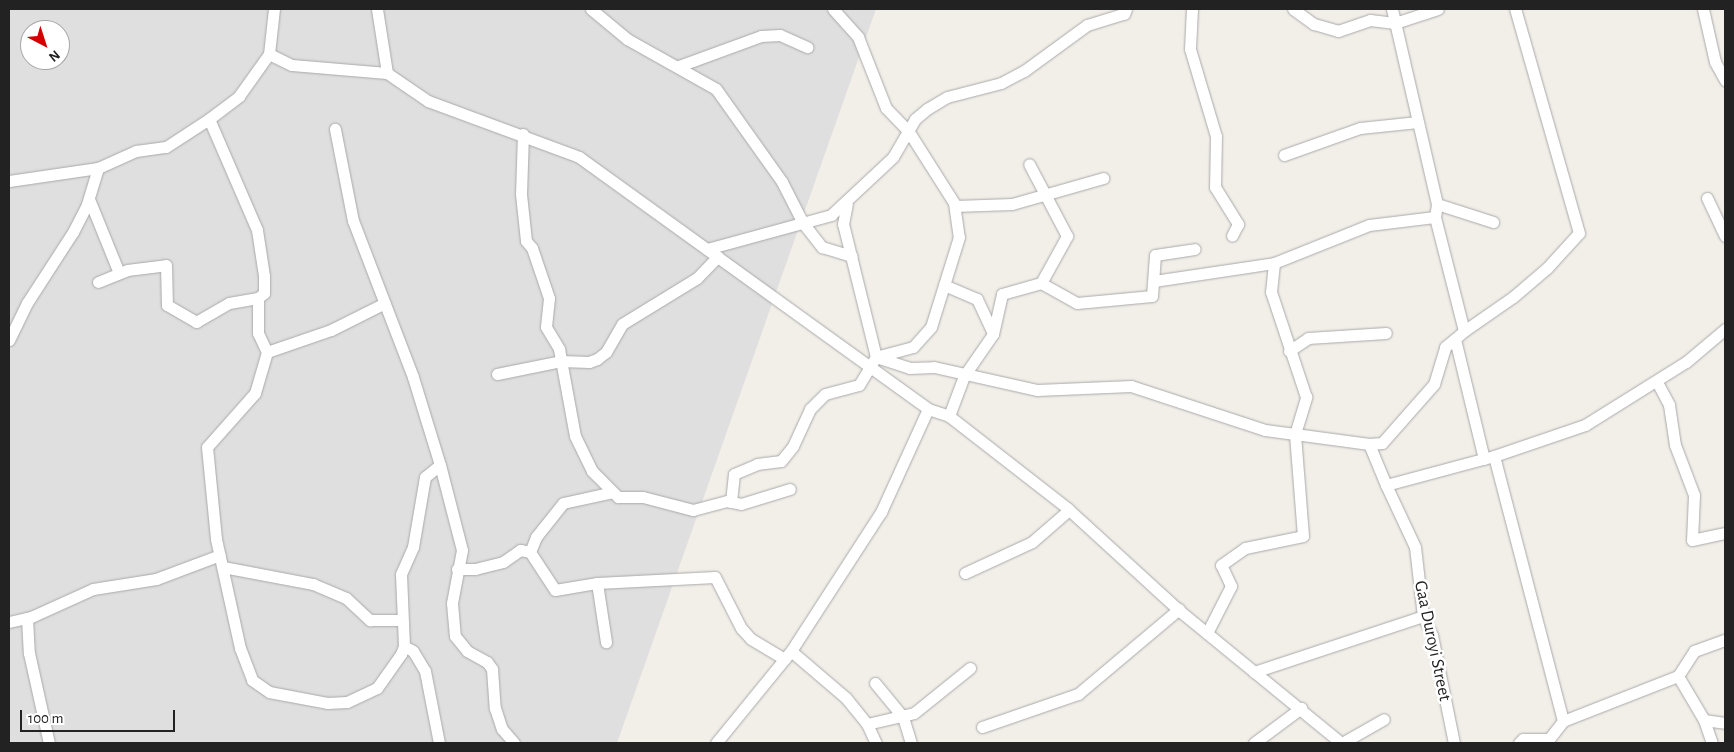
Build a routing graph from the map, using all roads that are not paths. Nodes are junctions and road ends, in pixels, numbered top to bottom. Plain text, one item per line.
1 (274, 9) edge
2 (377, 9) edge
3 (591, 9) edge
4 (833, 9) edge
5 (1126, 9) edge
6 (1192, 9) edge
7 (1293, 9) edge
8 (1392, 9) edge
9 (1438, 9) edge
10 (1515, 9) edge
11 (1703, 9) edge
12 (1395, 24) junction
13 (807, 46) dead end
14 (269, 54) junction
15 (679, 66) junction
16 (387, 73) junction
17 (1725, 80) edge
18 (209, 119) junction
19 (1418, 122) junction
20 (335, 129) dead end
21 (909, 132) junction
22 (523, 134) junction
23 (1284, 155) dead end
24 (1029, 164) dead end
25 (98, 168) junction
26 (1103, 178) dead end
27 (9, 181) edge
28 (1045, 194) junction
29 (1707, 198) dead end
30 (89, 199) junction
31 (847, 204) junction
32 (1437, 204) junction
33 (955, 206) junction
34 (1435, 217) junction
35 (804, 222) junction
36 (1493, 222) dead end
37 (1232, 236) dead end
38 (1725, 236) edge
39 (707, 249) junction
40 (1195, 249) dead end
41 (718, 256) junction
42 (852, 256) junction
43 (1274, 264) junction
44 (119, 273) junction
45 (1154, 280) junction
46 (98, 282) dead end
47 (1041, 283) junction
48 (944, 285) junction
49 (258, 298) junction
50 (384, 303) junction
51 (1725, 329) edge
52 (1464, 331) junction
53 (1386, 333) dead end
54 (993, 334) junction
55 (1456, 339) junction
56 (9, 340) edge
57 (1289, 351) junction
58 (267, 352) junction
59 (561, 361) junction
60 (874, 362) junction
61 (497, 374) dead end
62 (964, 376) junction
63 (1657, 382) junction
64 (928, 409) junction
65 (949, 416) junction
66 (1295, 434) junction
67 (1369, 444) junction
68 (1489, 457) junction
69 (440, 465) junction
70 (1386, 485) junction
71 (790, 489) dead end
72 (613, 492) junction
73 (731, 502) junction
74 (1069, 510) junction
75 (1725, 533) edge
76 (530, 552) junction
77 (220, 555) junction
78 (223, 567) junction
79 (457, 569) junction
80 (965, 573) dead end
81 (597, 583) junction
82 (1179, 610) junction
83 (1423, 616) junction
84 (26, 618) junction
85 (402, 620) junction
86 (9, 622) edge
87 (1207, 633) junction
88 (1725, 640) edge
89 (606, 642) dead end
90 (404, 646) junction
91 (788, 655) junction
92 (970, 668) dead end
93 (1254, 672) junction
94 (1678, 676) junction
95 (875, 683) dead end
96 (1301, 708) junction
97 (903, 717) junction
98 (1384, 719) dead end
99 (1704, 720) junction
100 (1563, 721) junction
101 (1725, 723) edge
102 (867, 724) junction
103 (982, 727) dead end
104 (49, 743) edge
105 (440, 743) edge
106 (514, 743) edge
107 (716, 743) edge
108 (876, 743) edge
109 (911, 743) edge
110 (1254, 743) edge
111 (1341, 743) edge
112 (1454, 743) edge
113 (1520, 743) edge
114 (1712, 743) edge

1 - 14 street
2 - 16 street
3 - 15 street
4 - 21 street
5 - 21 street
6 - 37 street
7 - 12 street
8 - 12 street
9 - 12 street
10 - 52 street
11 - 17 street
12 - 19 street
13 - 15 street
14 - 16 street
14 - 18 street
15 - 35 street
16 - 22 street
18 - 25 street
18 - 49 street
19 - 23 street
19 - 32 street
20 - 50 street
21 - 31 street
21 - 33 street
22 - 39 street
22 - 59 street
24 - 28 street
25 - 27 street
25 - 30 street
26 - 28 street
28 - 33 street
28 - 47 street
29 - 38 street
30 - 44 street
30 - 56 street
31 - 35 street
31 - 42 street
32 - 34 street
32 - 36 street
33 - 48 street
34 - 43 street
34 - 52 street
35 - 39 street
35 - 42 street
39 - 41 street
40 - 45 street
41 - 59 street
41 - 60 street
42 - 60 street
43 - 45 street
43 - 57 street
44 - 46 street
44 - 49 street
45 - 47 street
47 - 54 street
48 - 54 street
48 - 60 street
49 - 58 street
50 - 58 street
50 - 69 street
51 - 63 street
52 - 55 street
53 - 57 street
54 - 62 street
55 - 67 street
55 - 68 street
57 - 66 street
58 - 77 street
59 - 61 street
59 - 72 street
60 - 62 street
60 - 64 street
60 - 73 street
62 - 65 street
62 - 66 street
63 - 68 street
63 - 75 street
64 - 65 street
64 - 91 street
65 - 74 street
66 - 67 street
66 - 87 street
67 - 70 street, Gaa Duroyi Street
68 - 70 street
68 - 100 street
69 - 79 street
69 - 85 street
70 - 83 street, Gaa Duroyi Street
71 - 73 street
72 - 73 street
72 - 76 street
74 - 80 street
74 - 82 street
76 - 79 street
76 - 81 street
77 - 78 street
77 - 84 street
78 - 85 street
78 - 90 street
79 - 106 street
81 - 89 street
81 - 91 street
82 - 87 street
82 - 103 street
83 - 93 street
83 - 112 street, Gaa Duroyi Street
84 - 86 street
84 - 104 street
85 - 90 street
87 - 93 street
88 - 94 street
90 - 105 street
91 - 102 street
91 - 107 street
92 - 97 street
93 - 96 street
94 - 99 street
94 - 100 street
95 - 97 street
96 - 110 street
96 - 111 street
97 - 102 street
97 - 109 street
98 - 111 street
99 - 101 street
99 - 114 street
100 - 113 street
102 - 108 street

